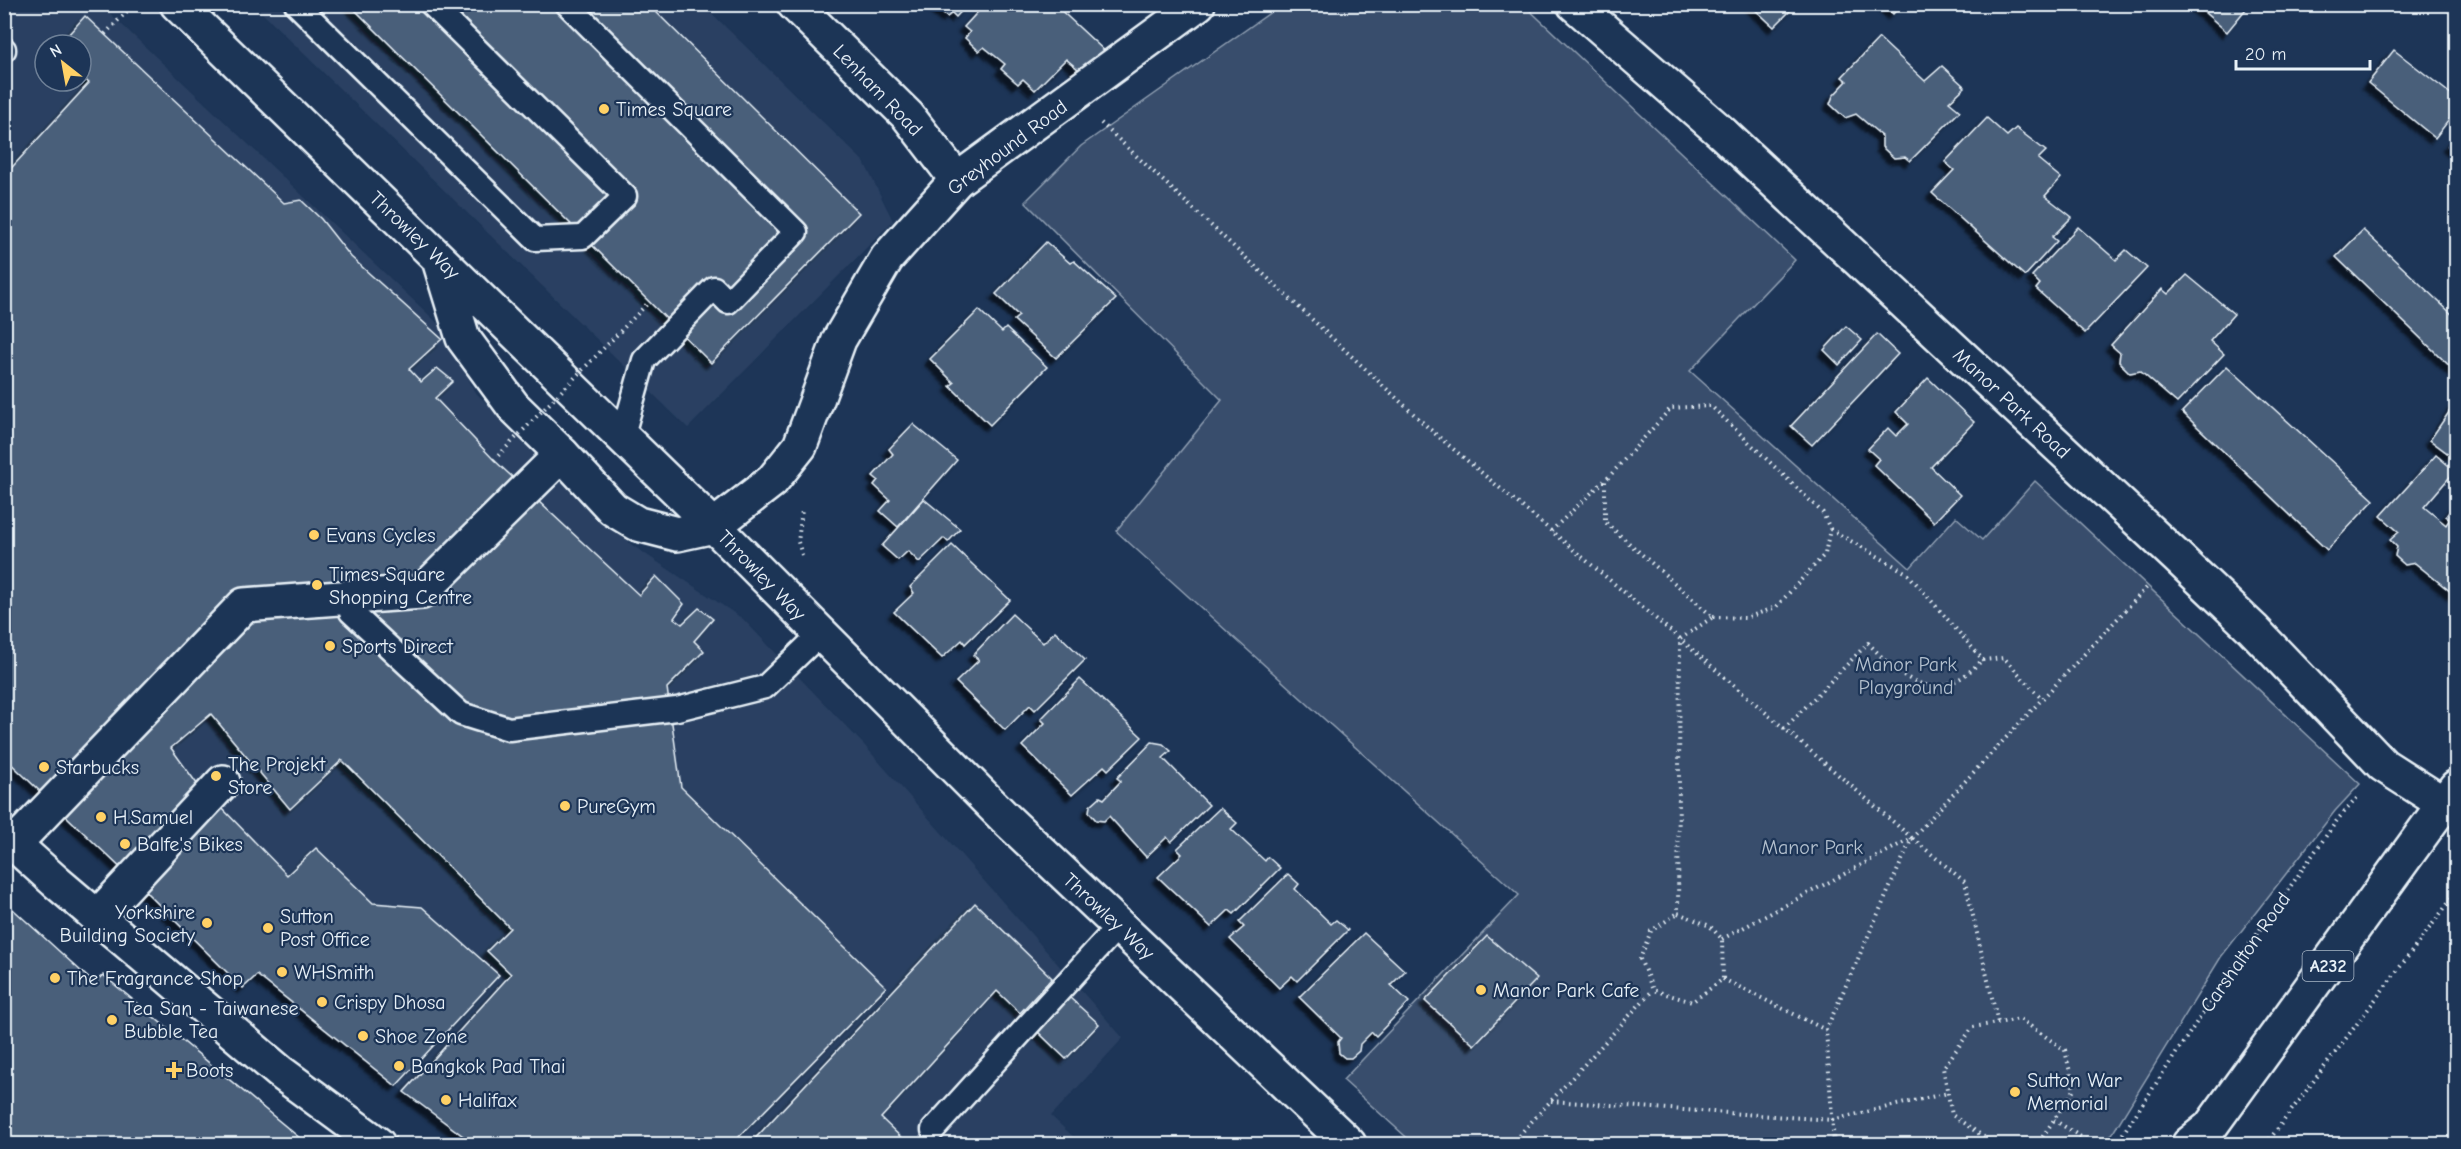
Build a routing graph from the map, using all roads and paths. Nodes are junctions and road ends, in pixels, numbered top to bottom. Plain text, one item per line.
1 (134, 4) edge
2 (177, 4) edge
3 (296, 4) edge
4 (431, 4) edge
5 (567, 4) edge
6 (794, 4) edge
7 (1198, 4) edge
8 (1574, 4) edge
9 (105, 34) dead end
10 (1072, 97) junction
11 (957, 180) junction
12 (438, 259) junction
13 (648, 303) dead end
14 (622, 438) junction
15 (562, 454) junction
16 (494, 460) dead end
17 (1605, 480) junction
18 (714, 526) junction
19 (1830, 529) junction
20 (1551, 531) junction
21 (2176, 556) junction
22 (351, 612) dead end
23 (1713, 617) junction
24 (820, 634) junction
25 (1680, 639) junction
26 (1983, 660) junction
27 (2042, 699) junction
28 (1784, 729) junction
29 (2383, 765) junction
30 (223, 782) dead end
31 (2450, 796) edge
32 (1912, 838) junction
33 (10, 839) edge
34 (2457, 893) edge
35 (1678, 912) junction
36 (97, 917) junction
37 (1119, 925) junction
38 (1722, 939) junction
39 (1723, 979) junction
40 (1653, 990) junction
41 (1998, 1023) junction
42 (1826, 1030) junction
43 (1948, 1093) junction
44 (1551, 1101) junction
45 (1832, 1120) junction
46 (2055, 1120) junction
47 (933, 1130) dead end
48 (2203, 1139) edge
49 (378, 1144) edge
50 (1349, 1144) edge
51 (1511, 1144) edge
52 (1834, 1144) edge
53 (1994, 1144) edge
54 (2012, 1144) edge
55 (2092, 1144) edge
56 (2116, 1144) edge
57 (2266, 1144) edge

1 - 9 path
2 - 12 main road, Throwley Way
3 - 4 lane
5 - 14 lane
6 - 11 main road, Lenham Road
7 - 10 main road, Greyhound Road
8 - 21 main road, Manor Park Road
10 - 11 main road, Greyhound Road
10 - 20 path
11 - 18 main road, Greyhound Road
12 - 14 main road, Throwley Way
12 - 15 main road
13 - 16 path, bridge
14 - 18 main road, Throwley Way
15 - 18 main road
15 - 33 main road
17 - 19 path
17 - 20 path
17 - 23 path
18 - 24 main road, Throwley Way
19 - 23 path
19 - 26 path
20 - 25 path
21 - 27 path
21 - 29 main road, Manor Park Road
22 - 24 lane
23 - 25 path
24 - 37 main road, Throwley Way
25 - 28 path
25 - 35 path
26 - 27 path
26 - 28 path
27 - 32 path
28 - 32 path
29 - 31 main road, Manor Park Road
29 - 56 path, Carshalton Road
30 - 36 main road
31 - 48 main road, A232
32 - 38 path
32 - 41 path
32 - 42 path
33 - 36 main road
34 - 57 path
35 - 38 path
35 - 40 path
36 - 49 main road
37 - 47 lane
37 - 50 main road, Throwley Way
38 - 39 path
39 - 40 path
39 - 42 path
40 - 44 path
41 - 43 path
41 - 46 path
42 - 45 path
43 - 45 path
43 - 53 path
44 - 45 path
44 - 51 path
45 - 52 path
46 - 54 path
46 - 55 path

